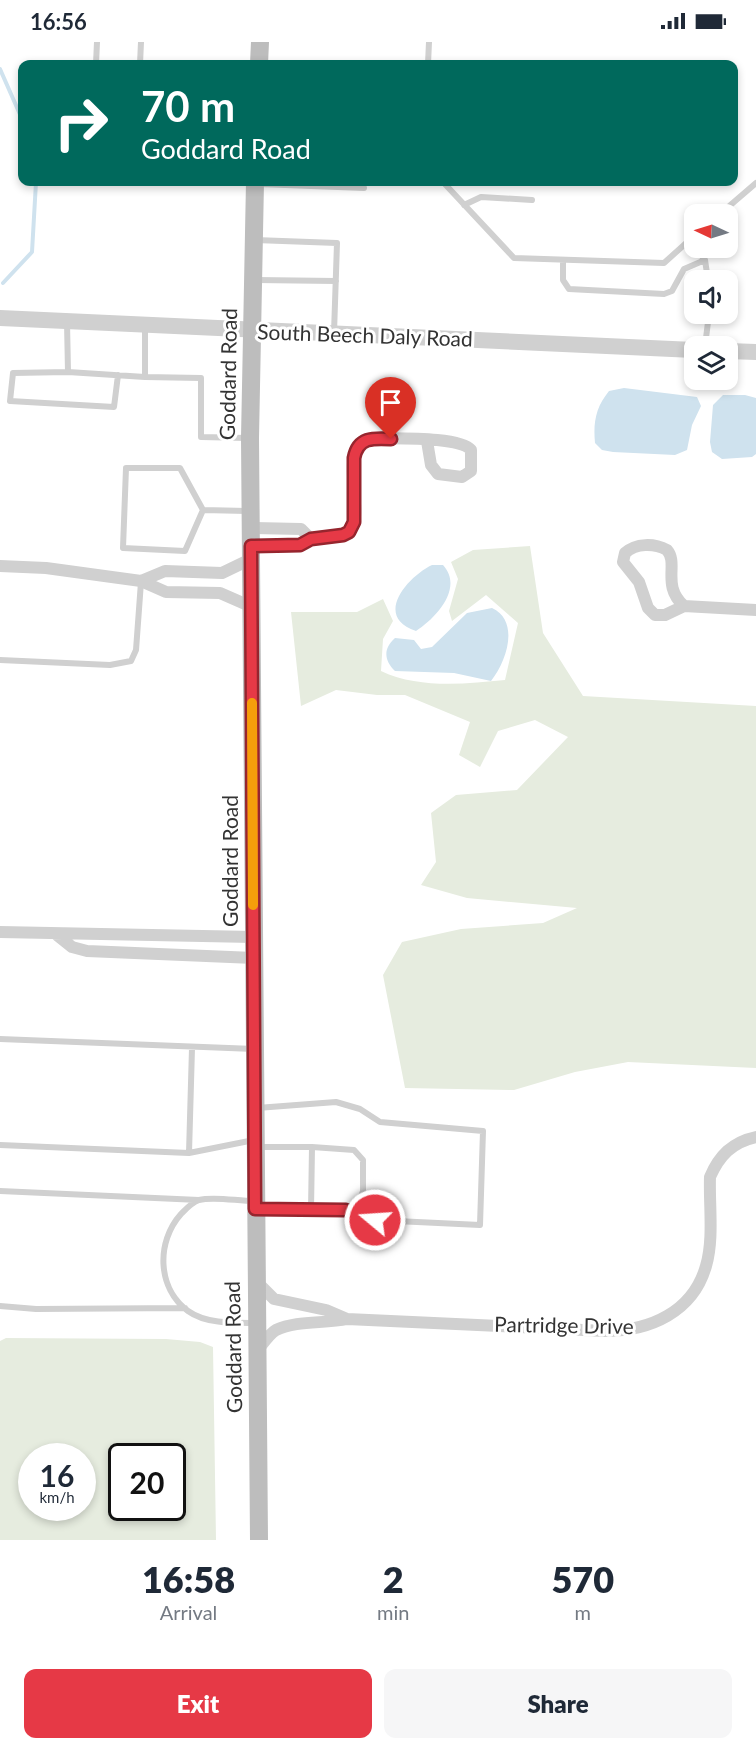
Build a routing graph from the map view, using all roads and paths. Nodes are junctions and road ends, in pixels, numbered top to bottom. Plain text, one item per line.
1 (97, 42) edge
2 (141, 42) edge
3 (260, 42) edge
4 (429, 42) edge
5 (96, 60) edge
6 (140, 60) edge
7 (259, 60) edge
8 (428, 60) edge
9 (756, 183) edge
10 (255, 186) edge
11 (328, 186) edge
12 (447, 186) edge
13 (364, 188) dead end
14 (532, 200) dead end
15 (732, 204) edge
16 (464, 205) junction
17 (254, 240) junction
18 (684, 246) edge
19 (562, 260) junction
20 (705, 260) joint
21 (706, 270) edge
22 (253, 280) junction
23 (336, 281) junction
24 (0, 318) edge
25 (68, 322) junction
26 (145, 326) junction
27 (252, 331) junction
28 (334, 334) junction
29 (684, 350) edge
30 (738, 351) edge
31 (756, 352) edge
32 (68, 372) junction
33 (118, 375) junction
34 (145, 377) junction
35 (250, 438) junction
36 (427, 441) dead end
37 (203, 510) junction
38 (251, 536) junction
39 (311, 539) junction
40 (0, 566) edge
41 (141, 581) junction
42 (684, 606) junction
43 (252, 607) junction
44 (756, 610) edge
45 (0, 660) edge
46 (0, 932) edge
47 (57, 935) junction
48 (254, 937) junction
49 (254, 958) junction
50 (0, 1039) edge
51 (192, 1048) junction
52 (255, 1049) junction
53 (255, 1108) junction
54 (756, 1137) edge
55 (255, 1144) junction
56 (0, 1145) edge
57 (312, 1147) junction
58 (189, 1153) junction
59 (0, 1191) edge
60 (200, 1200) junction
61 (255, 1205) junction
62 (311, 1210) junction
63 (355, 1212) junction
64 (255, 1280) junction
65 (0, 1306) edge
66 (186, 1308) junction
67 (347, 1318) junction
68 (256, 1323) junction
69 (256, 1352) junction
70 (259, 1540) edge

1 - 5 lane
2 - 6 lane
3 - 7 main road
4 - 8 lane
9 - 15 lane
10 - 17 main road, Goddard Road
11 - 13 lane
12 - 16 lane
14 - 16 lane
16 - 19 lane
17 - 22 main road, Goddard Road
17 - 23 lane
18 - 19 lane
19 - 20 lane
20 - 21 lane
22 - 23 lane
22 - 27 main road, Goddard Road
23 - 28 lane
24 - 25 street, South Beech Daly Road
25 - 26 street, South Beech Daly Road
25 - 32 lane
26 - 27 street, South Beech Daly Road
26 - 34 lane
27 - 28 street, South Beech Daly Road
27 - 35 main road, Goddard Road
28 - 29 street, South Beech Daly Road
30 - 31 street
32 - 33 lane
32 - 33 lane
33 - 34 lane
34 - 35 lane
35 - 38 main road, Goddard Road
36 - 39 street
37 - 37 lane
37 - 38 lane
38 - 39 street
38 - 39 street
38 - 41 street
38 - 43 main road, Goddard Road
40 - 41 street
41 - 43 street
41 - 45 lane
42 - 42 street
42 - 44 street
43 - 48 main road, Goddard Road
46 - 47 street
47 - 48 street
47 - 49 street
48 - 49 main road, Goddard Road
49 - 52 main road, Goddard Road
50 - 51 lane
51 - 52 lane
51 - 58 lane
52 - 53 main road, Goddard Road
53 - 55 main road, Goddard Road
53 - 63 lane
54 - 67 street, Partridge Drive
55 - 57 lane
55 - 58 lane
55 - 61 main road, Goddard Road
56 - 58 lane
57 - 62 lane
57 - 63 lane
59 - 60 lane
60 - 61 lane
60 - 66 lane
61 - 62 lane
61 - 64 main road, Goddard Road
62 - 63 lane
64 - 67 street
64 - 68 main road, Goddard Road
65 - 66 lane
66 - 68 lane
67 - 69 street
68 - 69 main road, Goddard Road
69 - 70 main road, Goddard Road

